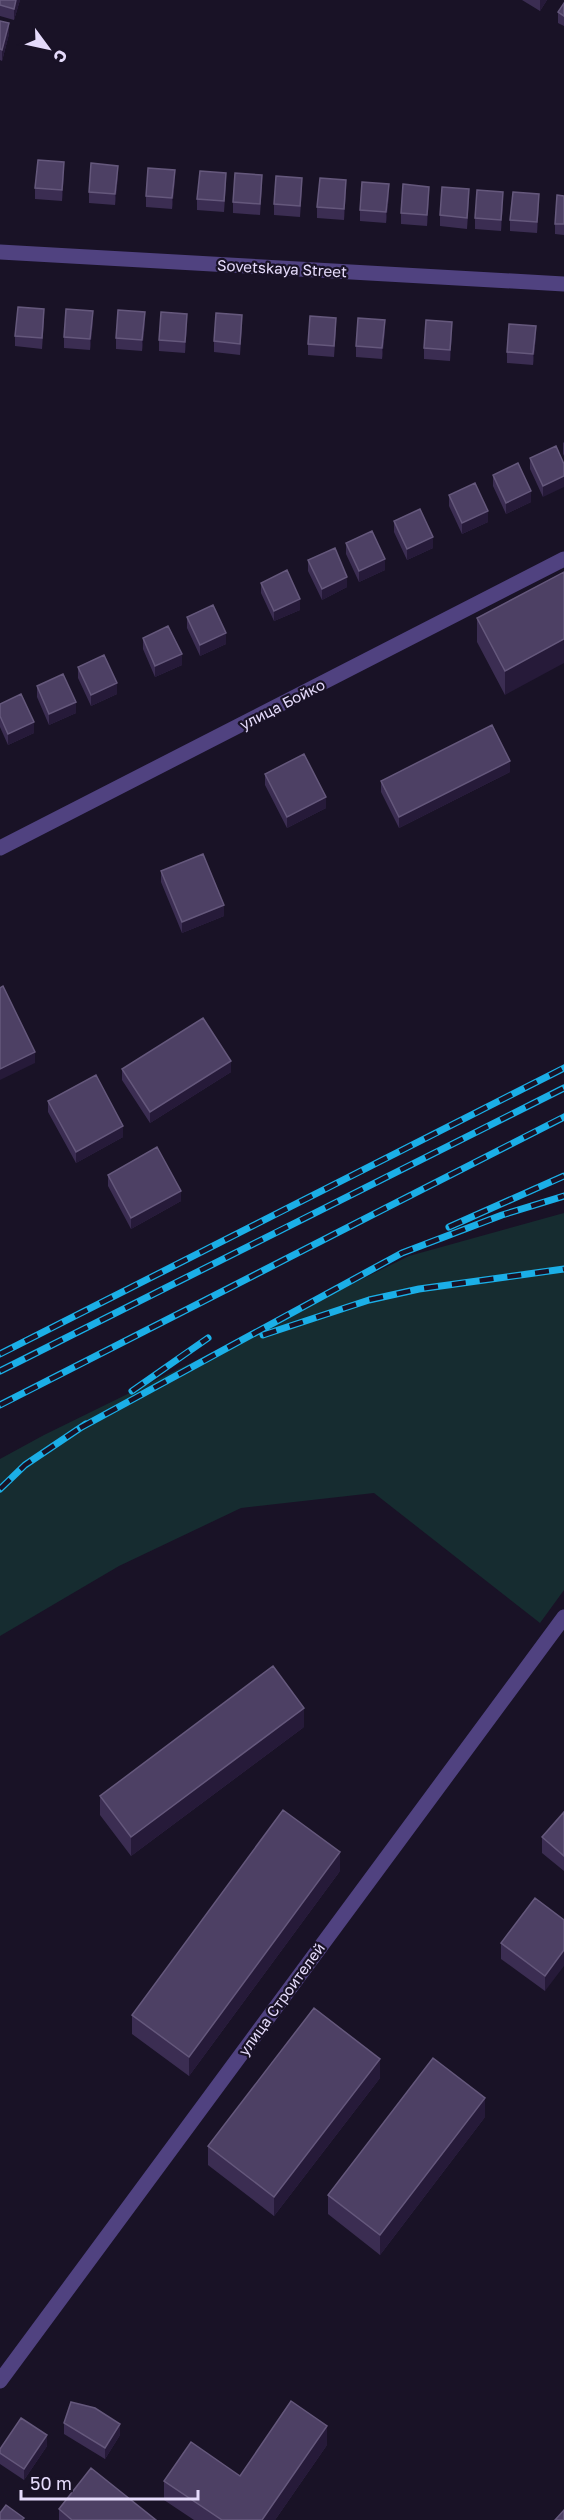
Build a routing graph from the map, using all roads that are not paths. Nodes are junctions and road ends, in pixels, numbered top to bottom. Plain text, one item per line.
1 (0, 252) edge
2 (564, 284) edge
3 (564, 559) edge
4 (0, 848) edge
5 (564, 1617) edge
6 (0, 2381) edge

1 - 2 street, Sovetskaya Street
3 - 4 street, улица Бойко
5 - 6 street, улица Строителей

